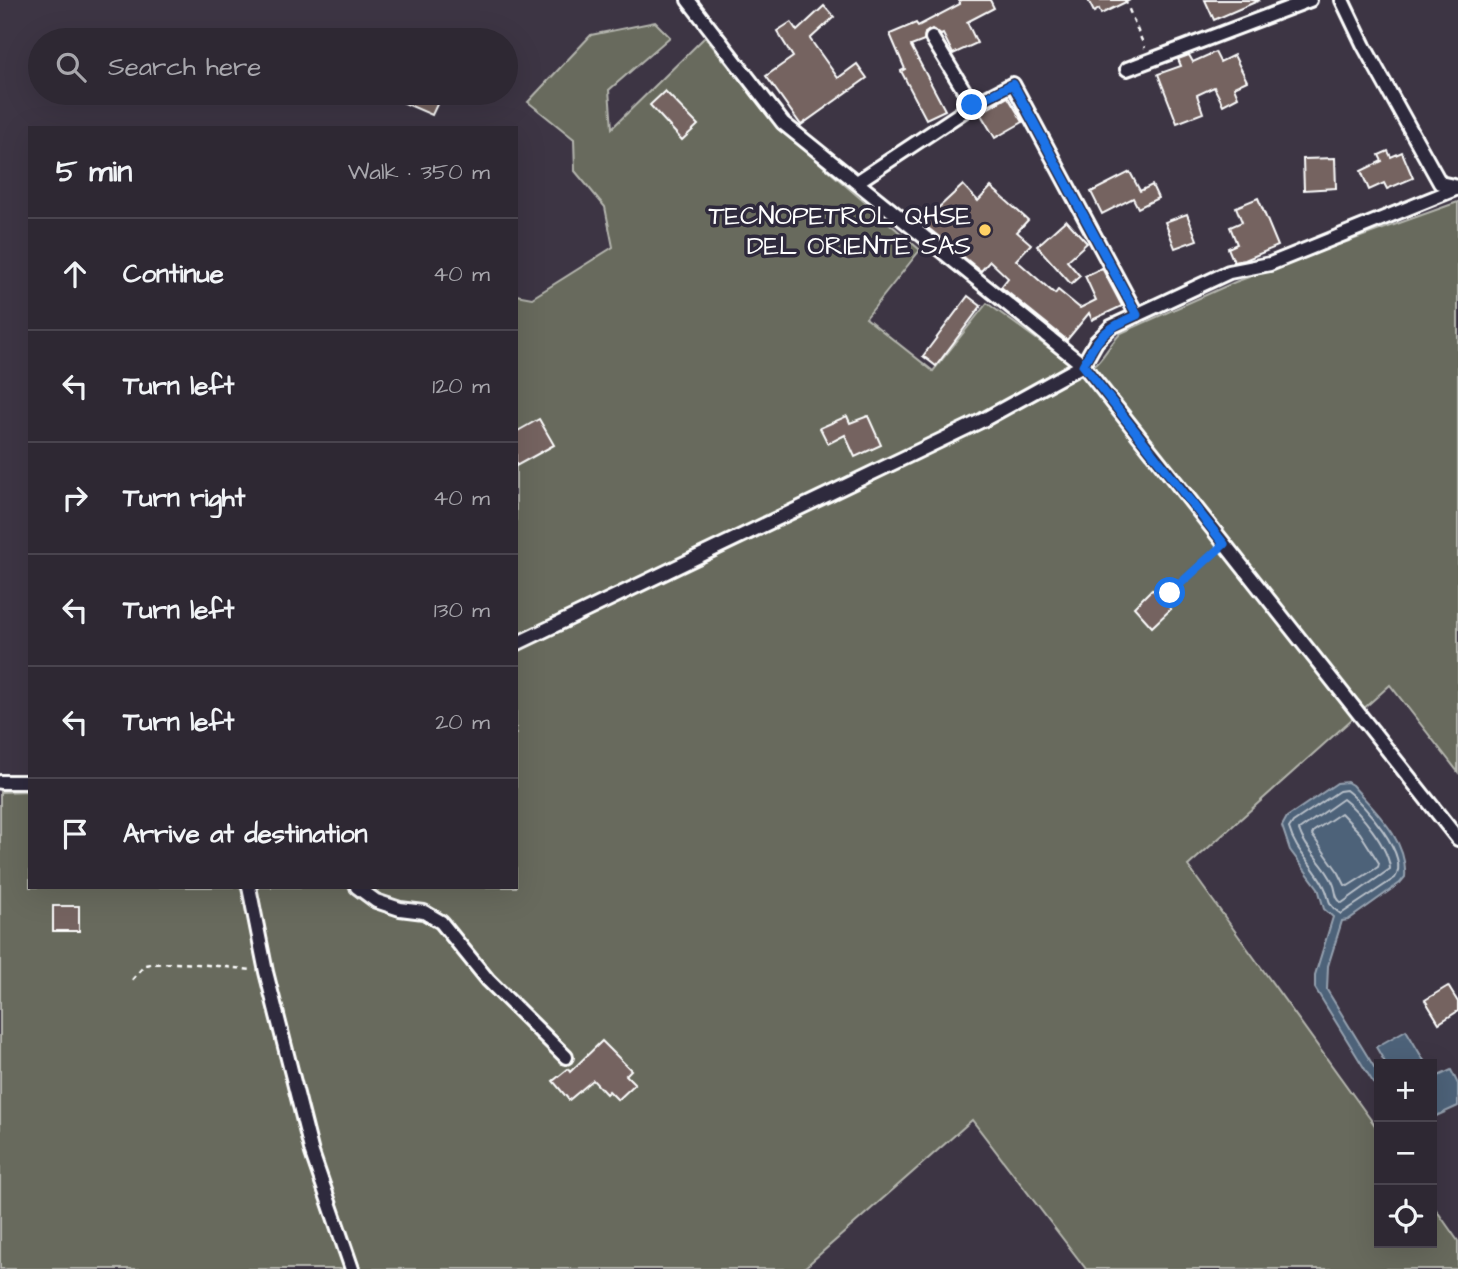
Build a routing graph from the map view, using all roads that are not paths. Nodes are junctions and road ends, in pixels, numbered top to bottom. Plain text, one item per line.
1 (688, 0) edge
2 (1310, 0) edge
3 (1342, 0) edge
4 (932, 38) dead end
5 (1127, 69) dead end
6 (972, 105) junction
7 (857, 182) junction
8 (1440, 183) junction
9 (1458, 187) edge
10 (1428, 201) junction
11 (1137, 315) junction
12 (1083, 365) junction
13 (518, 643) edge
14 (0, 782) edge
15 (28, 782) edge
16 (1458, 839) edge
17 (249, 889) edge
18 (360, 889) edge
19 (566, 1057) dead end
20 (352, 1269) edge

1 - 7 street
2 - 5 street
3 - 8 street
4 - 6 street
6 - 7 street
6 - 11 street
7 - 12 street
8 - 9 street
8 - 10 street
9 - 10 street
10 - 11 street
11 - 12 street
12 - 13 street
12 - 16 street
14 - 15 street
17 - 20 street
18 - 19 street

